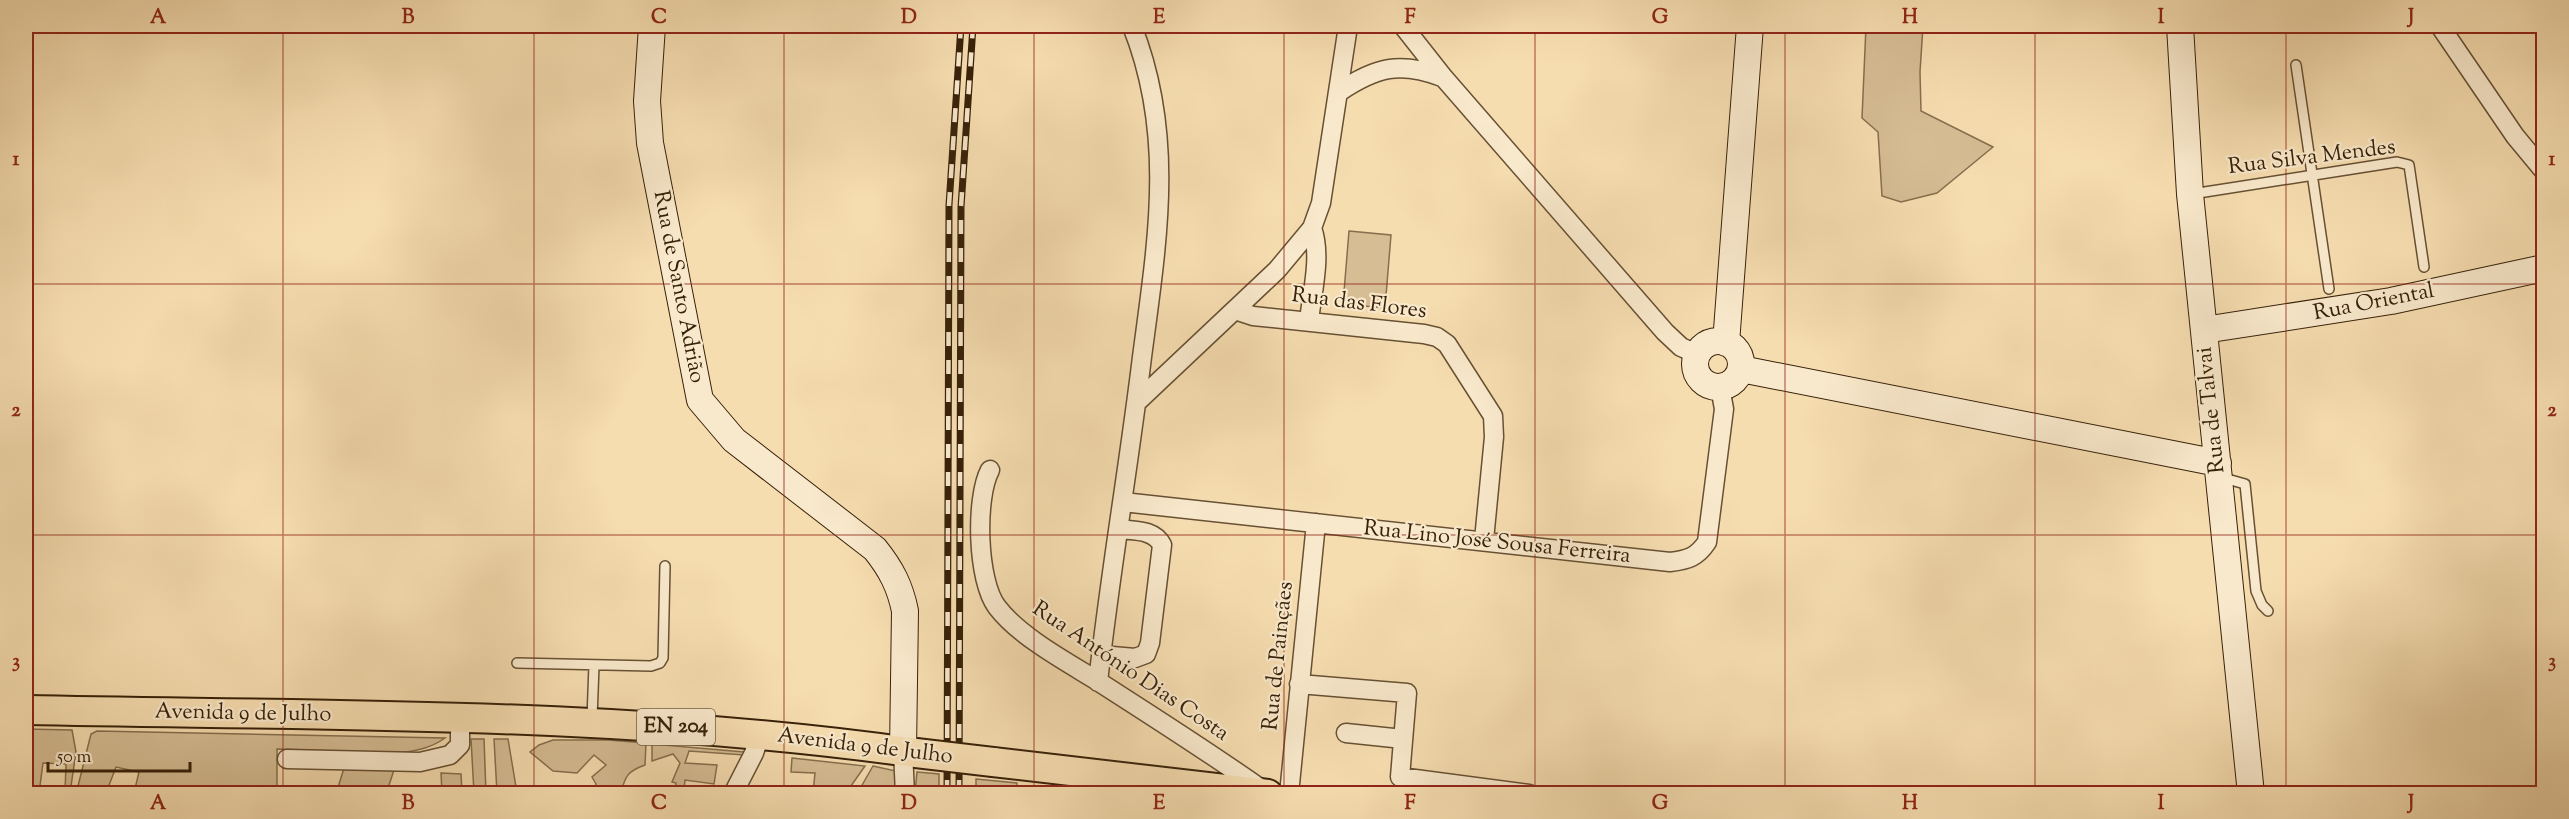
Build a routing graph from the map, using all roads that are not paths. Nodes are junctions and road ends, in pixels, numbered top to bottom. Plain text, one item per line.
1 (652, 26) edge
2 (1132, 26) edge
3 (1348, 26) edge
4 (1403, 26) edge
5 (1750, 26) edge
6 (2180, 26) edge
7 (2440, 26) edge
8 (2296, 65) dead end
9 (1444, 78) junction
10 (1339, 92) junction
11 (2544, 171) edge
12 (2312, 176) junction
13 (2190, 194) junction
14 (1312, 228) junction
15 (2424, 267) dead end
16 (2544, 268) edge
17 (2329, 289) dead end
18 (1235, 310) junction
19 (1309, 321) junction
20 (2204, 330) junction
21 (1726, 343) junction
22 (1698, 354) junction
23 (1741, 369) junction
24 (1720, 387) junction
25 (1137, 402) junction
26 (990, 470) dead end
27 (2219, 470) junction
28 (1123, 502) junction
29 (1316, 523) junction
30 (1119, 529) junction
31 (1484, 540) junction
32 (665, 566) dead end
33 (2268, 611) dead end
34 (1101, 655) junction
35 (518, 663) dead end
36 (594, 665) junction
37 (1098, 682) junction
38 (1299, 684) junction
39 (26, 710) edge
40 (460, 719) junction
41 (592, 722) junction
42 (1346, 733) dead end
43 (760, 735) junction
44 (1403, 739) junction
45 (910, 752) junction
46 (287, 759) dead end
47 (1267, 793) edge
48 (733, 794) edge
49 (905, 794) edge
50 (1289, 794) edge
51 (1529, 794) edge
52 (2251, 794) edge

1 - 45 street, Rua de Santo Adrião
2 - 25 street
3 - 10 street
4 - 9 street
5 - 21 street
6 - 13 street, Rua de Talvai
7 - 11 street
8 - 12 lane
9 - 10 street
9 - 22 street
10 - 14 street
12 - 13 lane, Rua Silva Mendes
12 - 15 lane, Rua Silva Mendes
12 - 17 lane
13 - 20 street, Rua de Talvai
14 - 18 street
14 - 19 street
16 - 20 street, Rua Oriental
18 - 19 street, Rua das Flores
18 - 25 street
19 - 31 street, Rua das Flores
20 - 27 street, Rua de Talvai
21 - 22 street
21 - 23 street
22 - 24 street
23 - 24 street
23 - 27 street
24 - 31 street, Rua Lino José Sousa Ferreira
25 - 28 street
26 - 37 street, Rua António Dias Costa
27 - 33 lane
27 - 52 street, Rua de Talvai
28 - 29 street, Rua Lino José Sousa Ferreira
28 - 30 street
29 - 31 street, Rua Lino José Sousa Ferreira
29 - 38 street, Rua de Painçães
30 - 34 street
30 - 34 street
32 - 36 lane
34 - 37 street
35 - 36 lane
36 - 41 lane
37 - 47 street, Rua António Dias Costa
38 - 44 street
38 - 50 street, Rua de Painçães
39 - 40 main road, Avenida 9 de Julho / EN 204
40 - 41 main road, Avenida 9 de Julho / EN 204
40 - 46 street, Avenida 9 de Julho
41 - 43 main road, Avenida 9 de Julho / EN 204
42 - 44 street
43 - 45 main road, Avenida 9 de Julho / EN 204
43 - 48 street
44 - 51 street
45 - 47 main road, Avenida 9 de Julho / EN 204, bridge
45 - 49 street

